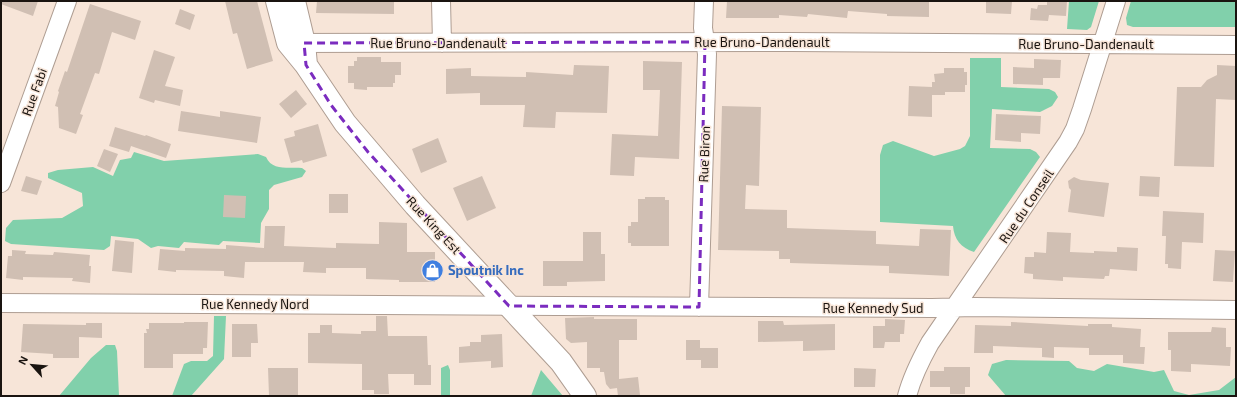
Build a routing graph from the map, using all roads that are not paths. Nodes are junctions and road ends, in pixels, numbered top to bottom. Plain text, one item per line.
1 (67, 1) edge
2 (278, 1) edge
3 (294, 1) edge
4 (441, 1) edge
5 (704, 1) edge
6 (1116, 1) edge
7 (705, 42) junction
8 (296, 43) junction
9 (442, 43) junction
10 (1103, 44) junction
11 (1236, 45) edge
12 (1, 183) edge
13 (1, 303) edge
14 (509, 306) junction
15 (699, 307) junction
16 (956, 308) junction
17 (1236, 310) edge
18 (586, 396) edge
19 (907, 396) edge

1 - 12 street, Rue Fabi
2 - 8 main road, Rue King Est
3 - 8 main road, Rue King Est
4 - 9 street
5 - 7 street, Rue Biron
6 - 10 street, Rue du Conseil
7 - 9 street, Rue Bruno-Dandenault
7 - 10 street, Rue Bruno-Dandenault
7 - 15 street, Rue Biron
8 - 9 street, Rue Bruno-Dandenault
8 - 14 main road, Rue King Est
10 - 11 street, Rue Bruno-Dandenault
10 - 16 street, Rue du Conseil
13 - 14 street, Rue Kennedy Nord
14 - 15 street, Rue Kennedy Sud
14 - 18 main road, Rue King Est
15 - 16 street, Rue Kennedy Sud
16 - 17 street, Rue Kennedy Sud
16 - 19 street, Rue du Conseil

